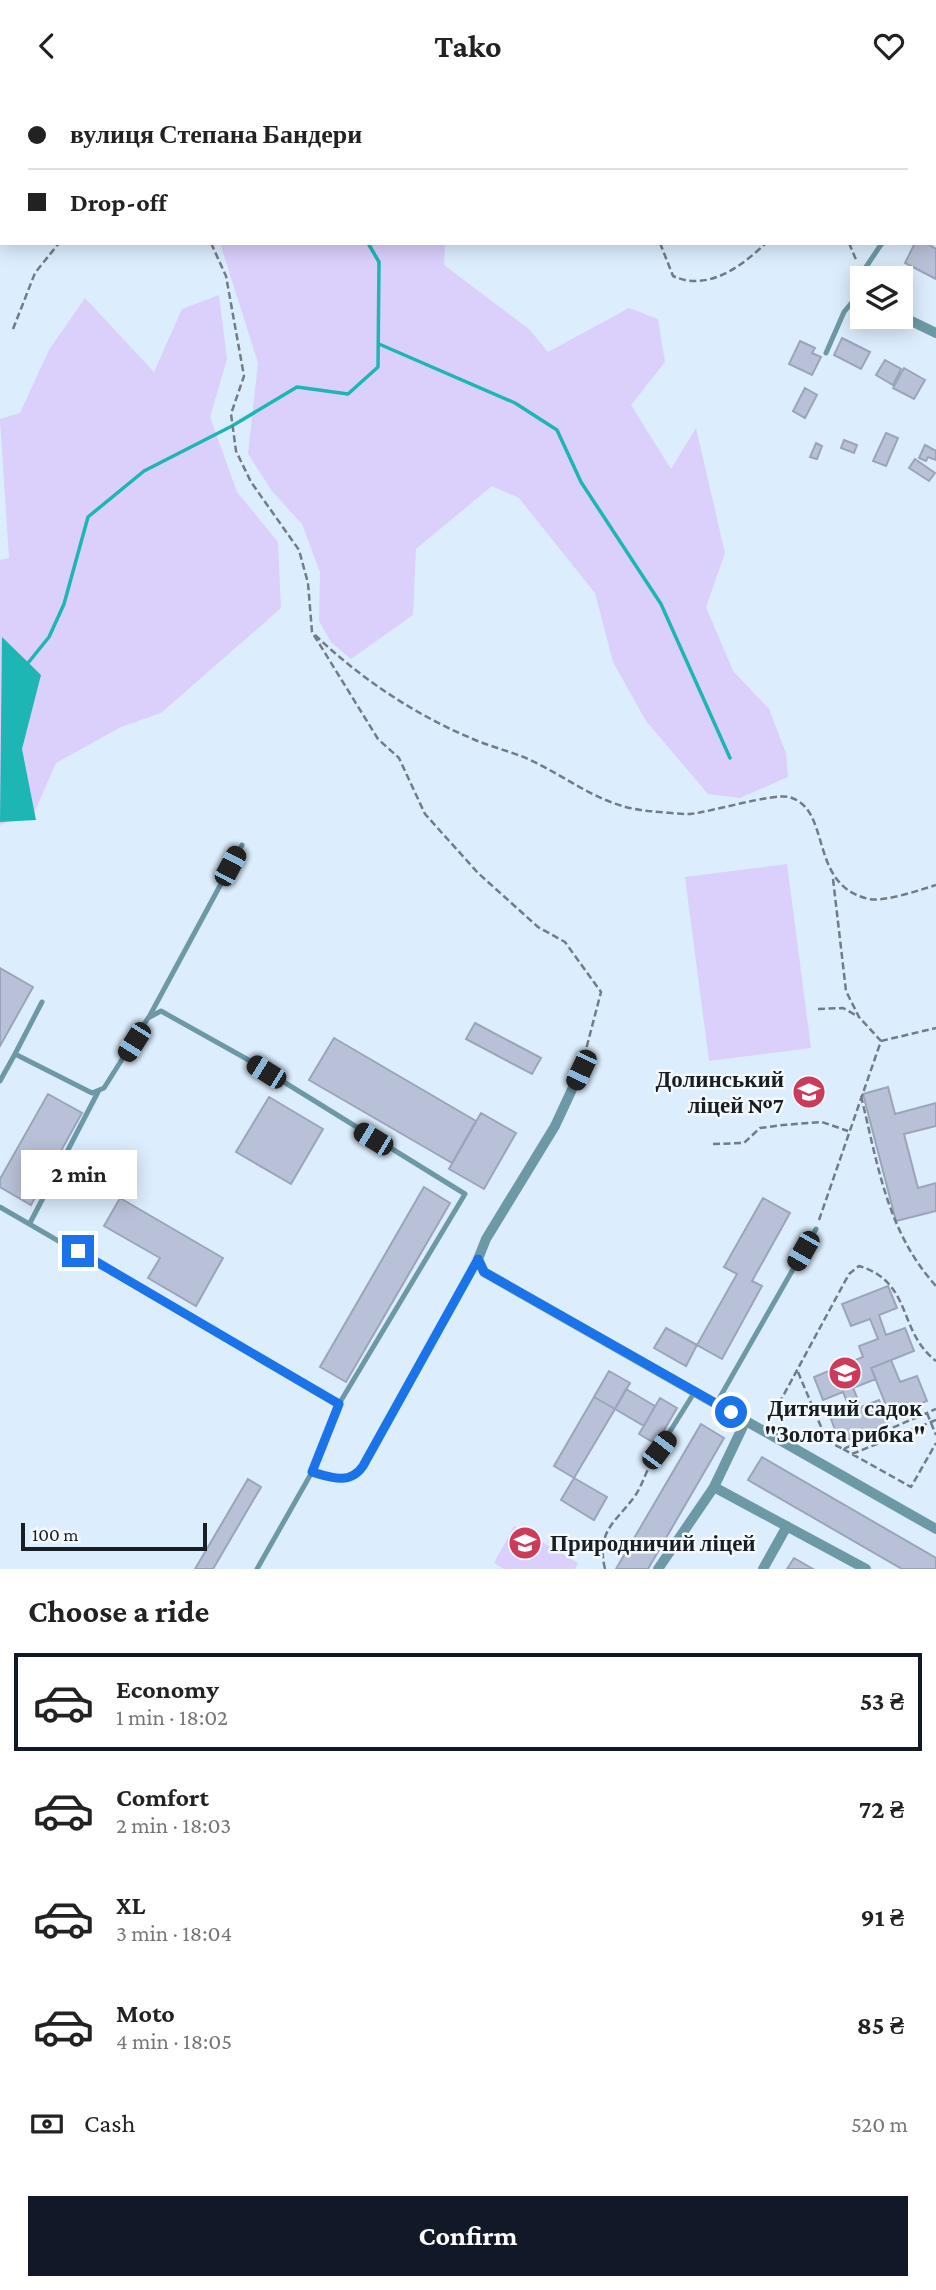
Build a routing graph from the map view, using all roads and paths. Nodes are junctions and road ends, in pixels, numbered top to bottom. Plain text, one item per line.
1 (57, 245) edge
2 (212, 245) edge
3 (661, 245) edge
4 (763, 245) edge
5 (850, 245) edge
6 (881, 245) edge
7 (858, 266) edge
8 (867, 266) edge
9 (850, 306) edge
10 (913, 322) edge
11 (13, 329) dead end
12 (936, 333) edge
13 (826, 353) dead end
14 (312, 632) junction
15 (242, 845) dead end
16 (833, 878) junction
17 (936, 885) edge
18 (42, 1002) dead end
19 (818, 1009) dead end
20 (859, 1017) junction
21 (148, 1018) junction
22 (936, 1028) edge
23 (881, 1041) junction
24 (15, 1054) junction
25 (581, 1070) joint
26 (0, 1081) edge
27 (98, 1092) junction
28 (861, 1096) junction
29 (848, 1131) junction
30 (713, 1144) dead end
31 (0, 1207) edge
32 (30, 1223) junction
33 (816, 1229) joint
34 (478, 1259) junction
35 (936, 1286) edge
36 (936, 1361) edge
37 (798, 1372) junction
38 (695, 1391) junction
39 (339, 1404) junction
40 (716, 1404) junction
41 (936, 1409) edge
42 (927, 1413) junction
43 (746, 1420) junction
44 (936, 1420) edge
45 (931, 1422) junction
46 (764, 1430) junction
47 (936, 1435) edge
48 (936, 1443) edge
49 (842, 1449) junction
50 (659, 1450) joint
51 (852, 1454) junction
52 (312, 1472) junction
53 (714, 1487) junction
54 (787, 1526) junction
55 (936, 1529) edge
56 (257, 1569) edge
57 (605, 1569) edge
58 (658, 1569) edge
59 (762, 1569) edge
60 (866, 1569) edge

1 - 11 path
2 - 14 path
3 - 4 path
5 - 7 path
6 - 8 lane
9 - 13 lane
10 - 12 street
14 - 16 path
14 - 25 path
15 - 21 lane
16 - 17 path
16 - 20 path
18 - 24 lane
19 - 20 path
20 - 23 path
21 - 27 lane
21 - 39 lane
22 - 23 path
23 - 28 path
24 - 26 lane
24 - 27 lane
25 - 34 street
27 - 32 lane
28 - 29 path
28 - 35 path
29 - 30 path
29 - 33 path
31 - 32 lane
32 - 39 lane
33 - 40 lane
34 - 38 street
34 - 52 lane
36 - 37 path
37 - 46 path
37 - 49 path
38 - 40 street
38 - 50 lane
39 - 52 lane
40 - 43 street
41 - 42 path
42 - 45 path
42 - 49 path
43 - 46 street
43 - 53 street
44 - 45 path
45 - 47 path
45 - 51 path
46 - 55 street
48 - 51 path
49 - 51 path
50 - 57 path
52 - 56 lane
53 - 54 street
53 - 58 street
54 - 59 street
54 - 60 street

